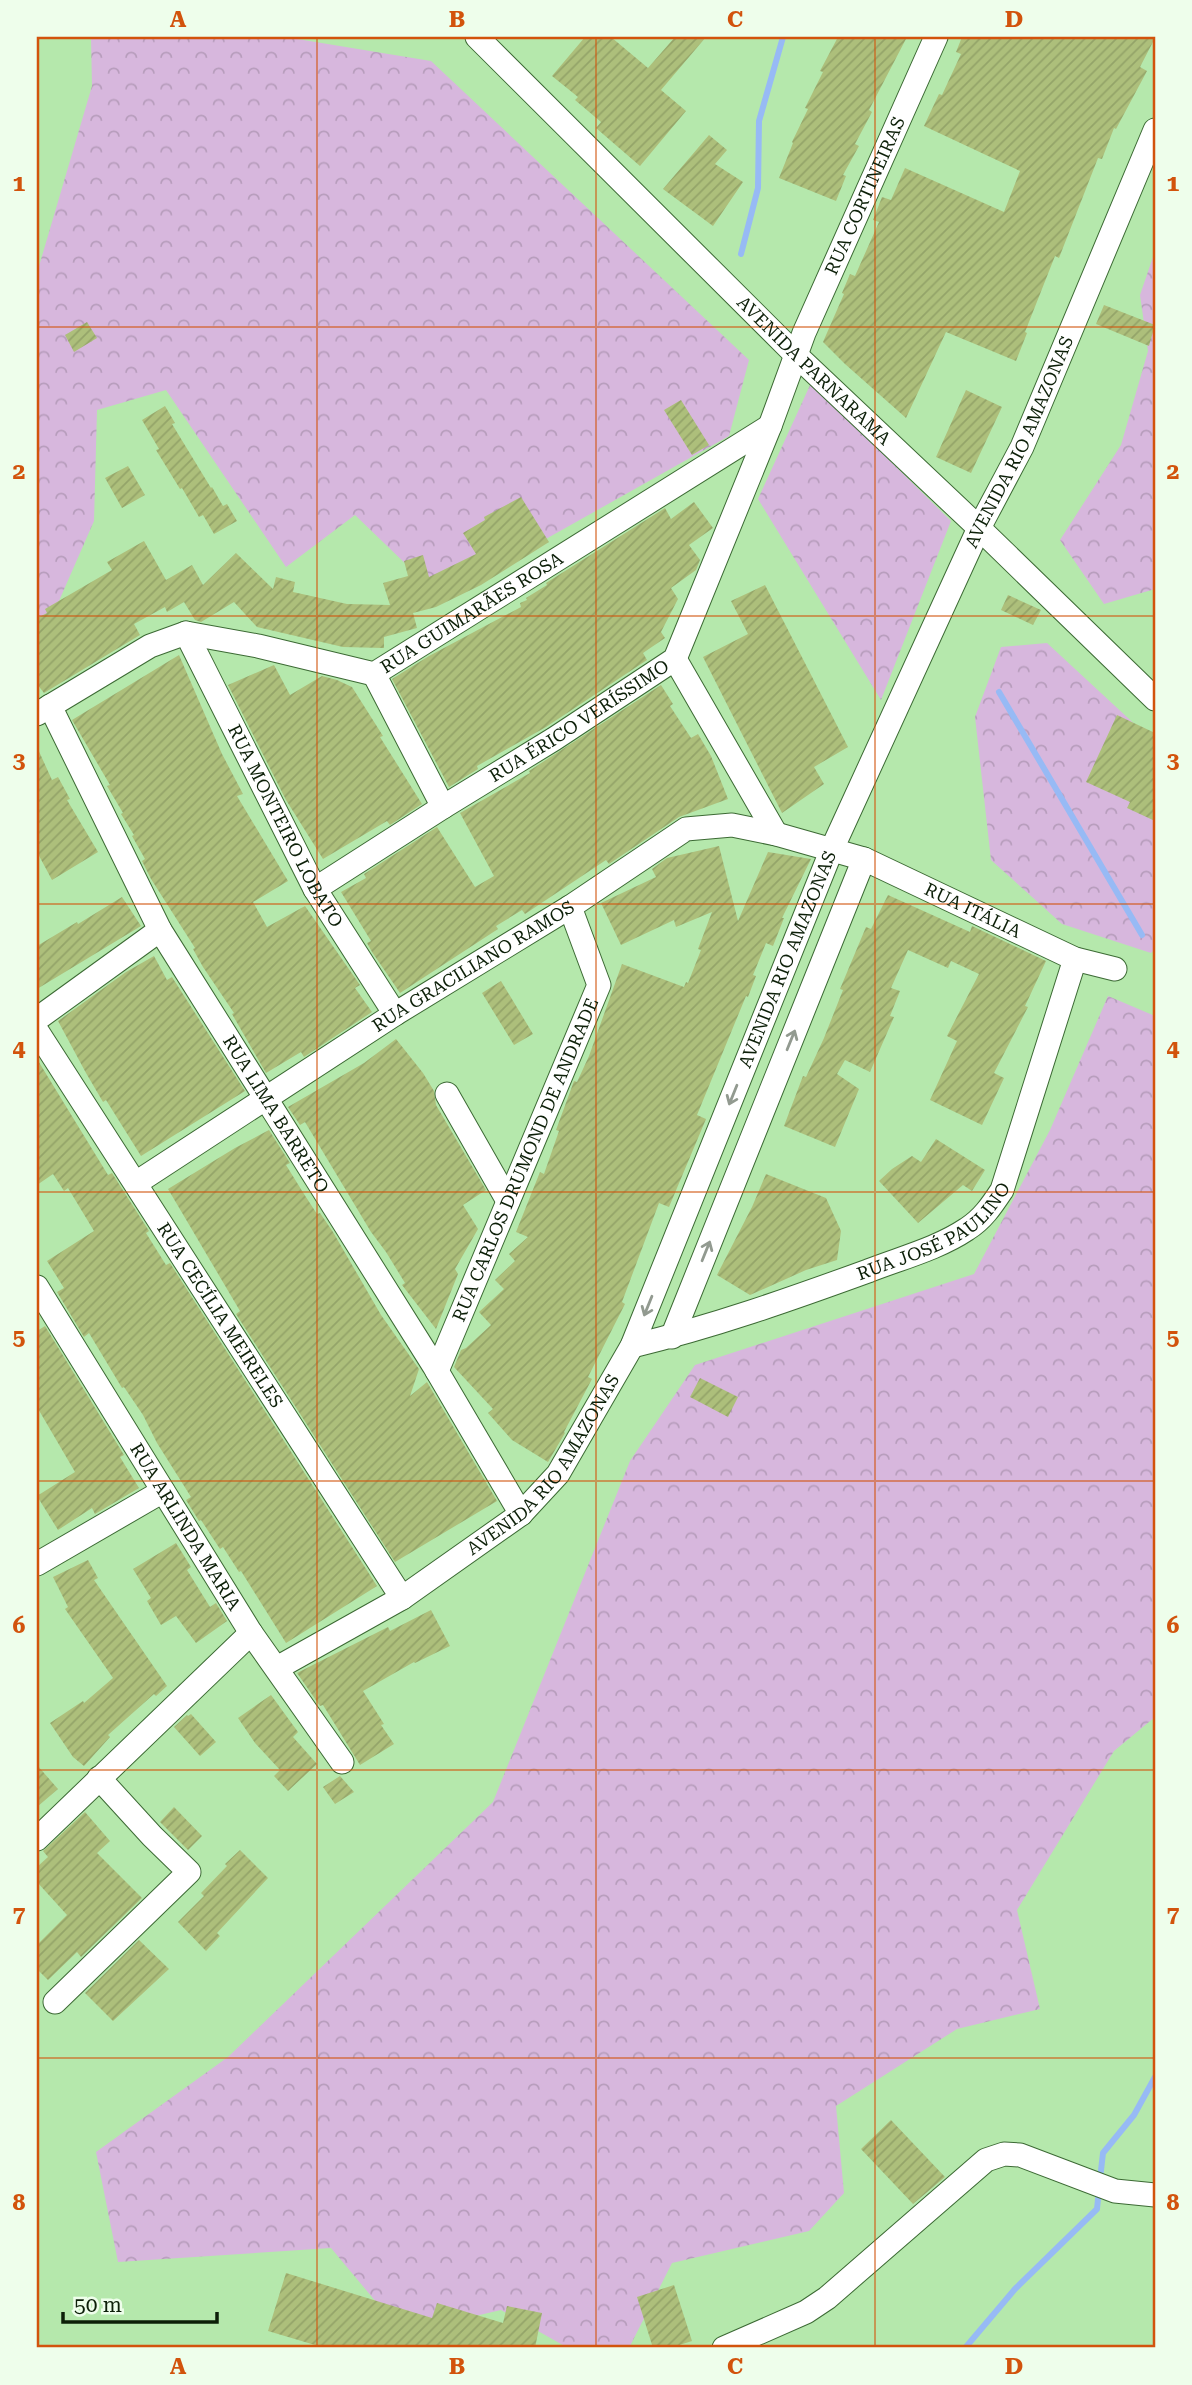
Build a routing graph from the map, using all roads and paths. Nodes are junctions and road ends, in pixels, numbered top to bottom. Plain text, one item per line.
1 (477, 37) edge
2 (936, 37) edge
3 (1155, 130) edge
4 (797, 356) junction
5 (770, 426) junction
6 (979, 528) junction
7 (186, 633) junction
8 (675, 659) junction
9 (374, 674) junction
10 (1155, 699) edge
11 (43, 710) edge
12 (443, 807) junction
13 (776, 834) junction
14 (832, 849) junction
15 (864, 859) junction
16 (315, 889) junction
17 (570, 907) junction
18 (160, 930) junction
19 (1075, 959) junction
20 (1115, 969) dead end
21 (395, 1014) junction
22 (37, 1019) edge
23 (37, 1031) edge
24 (447, 1094) dead end
25 (266, 1099) junction
26 (136, 1183) junction
27 (508, 1201) junction
28 (37, 1287) edge
29 (672, 1337) junction
30 (632, 1346) junction
31 (436, 1371) junction
32 (163, 1490) junction
33 (522, 1514) junction
34 (37, 1564) edge
35 (402, 1598) junction
36 (251, 1633) junction
37 (277, 1668) junction
38 (342, 1762) dead end
39 (99, 1778) junction
40 (38, 1835) edge
41 (55, 2002) dead end
42 (1155, 2195) edge
43 (724, 2348) edge

1 - 4 street, AVENIDA PARNARAMA
2 - 4 street, RUA CORTINEIRAS
3 - 6 street, AVENIDA RIO AMAZONAS
4 - 5 street, RUA ÉRICO VERÍSSIMO
4 - 6 street, AVENIDA PARNARAMA
5 - 8 street, RUA ÉRICO VERÍSSIMO
5 - 9 street, RUA GUIMARÃES ROSA
6 - 10 street, AVENIDA PARNARAMA
6 - 14 street, AVENIDA RIO AMAZONAS
7 - 9 street, RUA GUIMARÃES ROSA
7 - 11 street
7 - 16 street, RUA MONTEIRO LOBATO
8 - 12 street, RUA ÉRICO VERÍSSIMO
8 - 13 street
9 - 12 street
11 - 18 street, RUA LIMA BARRETO
12 - 16 street, RUA ÉRICO VERÍSSIMO
13 - 14 street, RUA GRACILIANO RAMOS
13 - 17 street, RUA GRACILIANO RAMOS
14 - 15 street, RUA ITÁLIA
14 -> 30 street, AVENIDA RIO AMAZONAS
15 - 19 street, RUA ITÁLIA
29 -> 15 street, AVENIDA RIO AMAZONAS
16 - 21 street, RUA MONTEIRO LOBATO
17 - 21 street, RUA GRACILIANO RAMOS
17 - 27 street, RUA CARLOS DRUMOND DE ANDRADE
18 - 22 street
18 - 25 street, RUA LIMA BARRETO
19 - 20 street, RUA ITÁLIA
19 - 29 street, RUA JOSÉ PAULINO
21 - 25 street, RUA GRACILIANO RAMOS
23 - 26 street, RUA CECÍLIA MEIRELES
24 - 27 street
25 - 26 street, RUA GRACILIANO RAMOS
25 - 31 street, RUA LIMA BARRETO
26 - 35 street, RUA CECÍLIA MEIRELES
27 - 31 street, RUA CARLOS DRUMOND DE ANDRADE
28 - 32 street, RUA ARLINDA MARIA
29 - 30 street, RUA JOSÉ PAULINO
30 - 33 street, AVENIDA RIO AMAZONAS
31 - 33 street, RUA LIMA BARRETO
32 - 34 street
32 - 36 street, RUA ARLINDA MARIA
33 - 35 street, AVENIDA RIO AMAZONAS
35 - 37 street, AVENIDA RIO AMAZONAS
36 - 37 street, RUA ARLINDA MARIA
36 - 39 street
37 - 38 street, RUA ARLINDA MARIA
39 - 40 street
39 - 41 street
42 - 43 street

